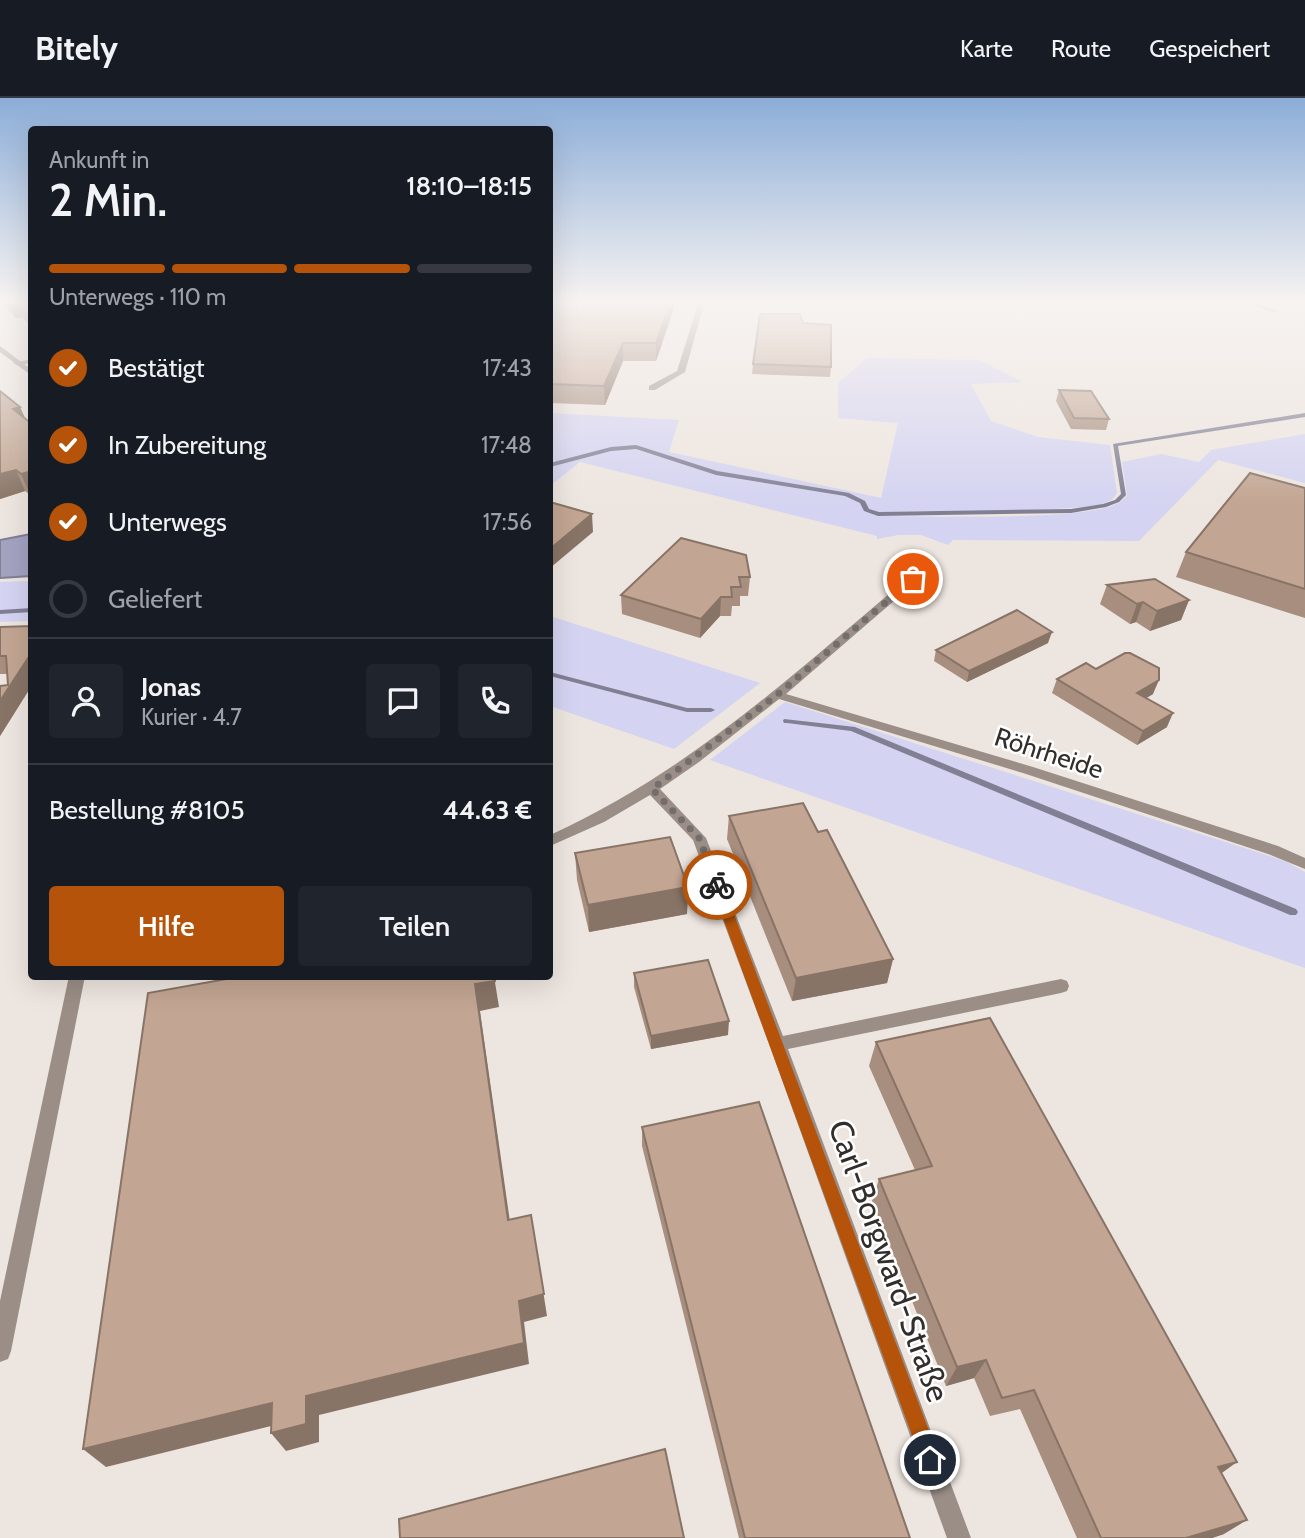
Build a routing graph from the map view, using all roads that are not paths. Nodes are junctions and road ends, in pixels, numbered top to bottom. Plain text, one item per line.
1 (682, 371) edge
2 (652, 388) dead end
3 (916, 555) dead end
4 (777, 695) junction
5 (652, 789) junction
6 (553, 840) edge
7 (1305, 864) edge
8 (76, 980) edge
9 (1061, 986) dead end
10 (778, 1044) junction
11 (0, 1351) edge
12 (959, 1538) edge

1 - 2 street
3 - 4 street
4 - 5 street
4 - 7 street, Röhrheide
5 - 6 street
5 - 10 street, Carl-Borgward-Straße
8 - 11 street
9 - 10 street
10 - 12 street, Carl-Borgward-Straße

